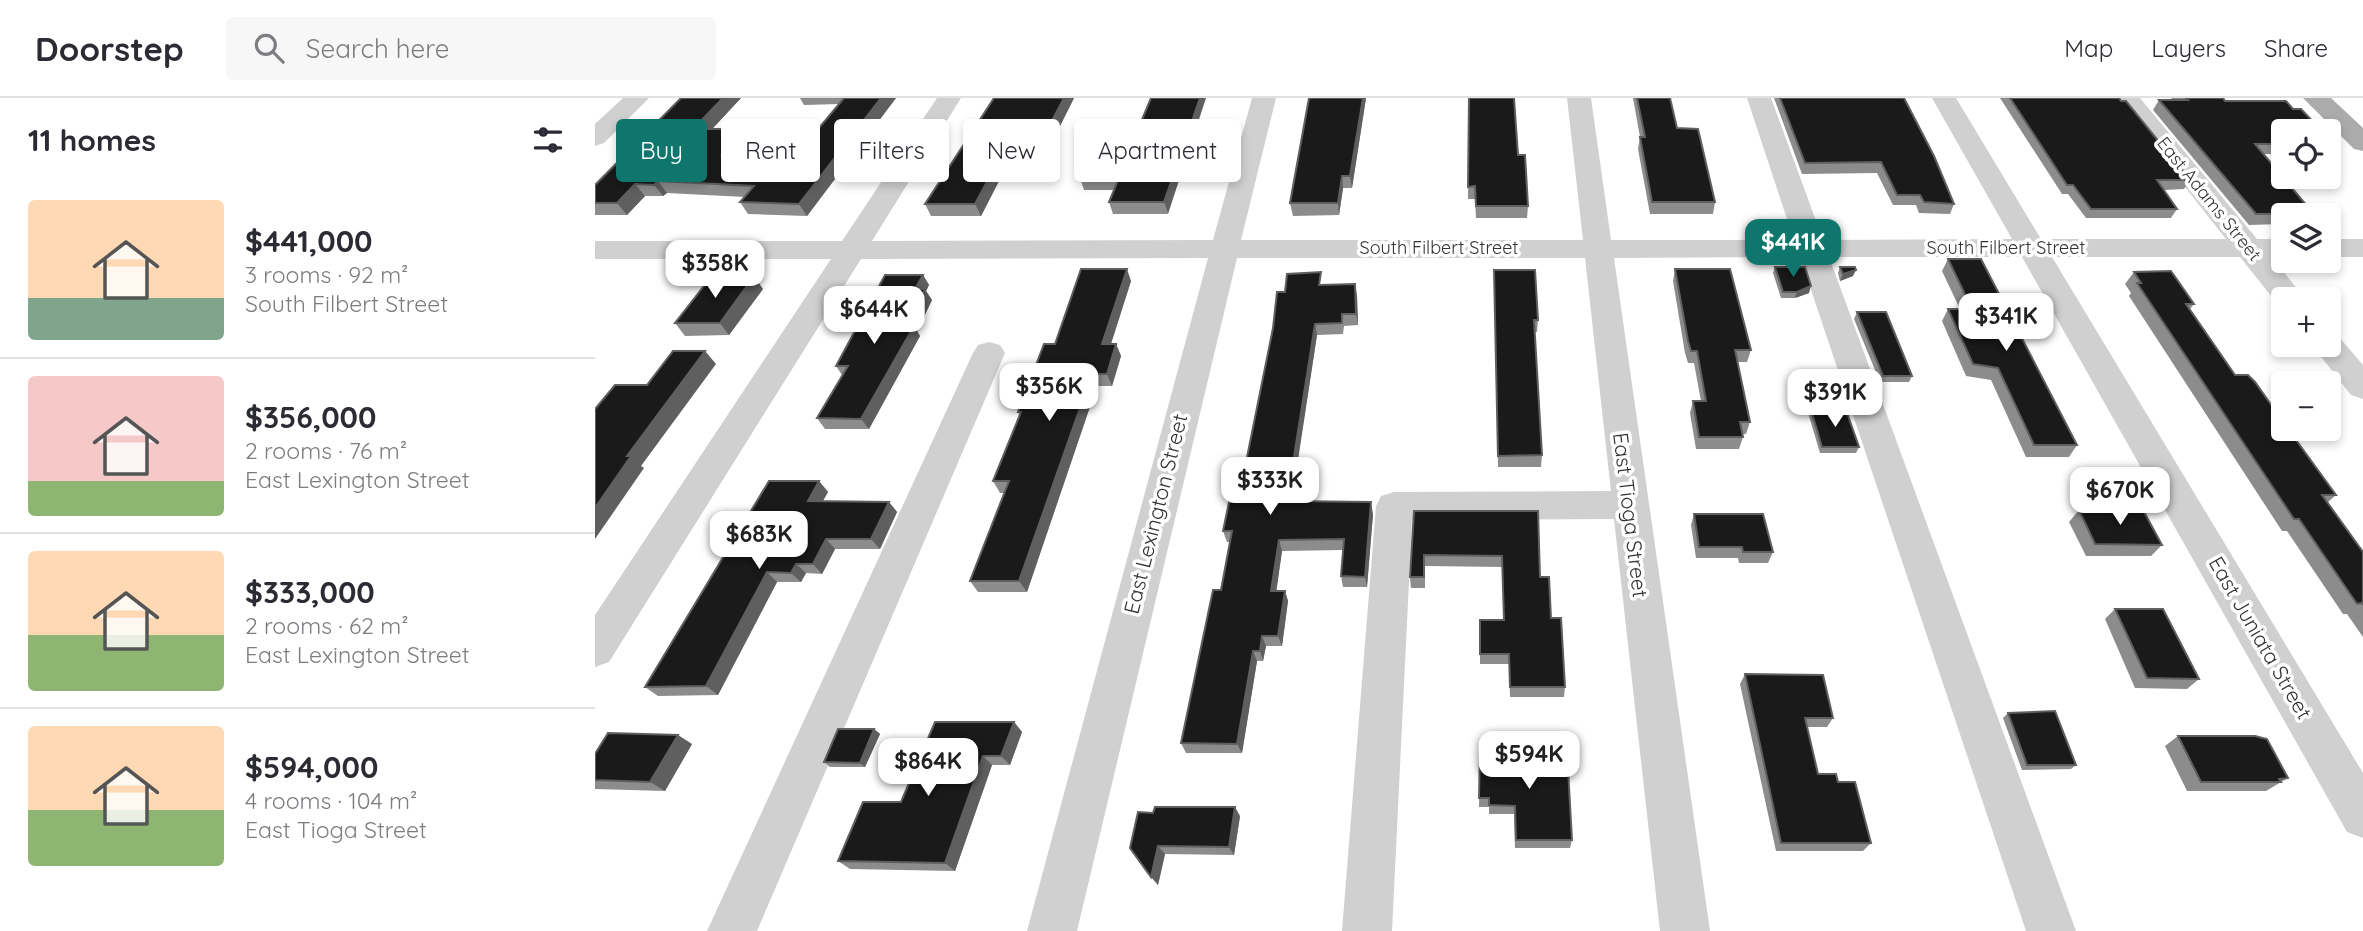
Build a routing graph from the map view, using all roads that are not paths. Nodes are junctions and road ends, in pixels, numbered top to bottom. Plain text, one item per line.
1 (637, 98) edge
2 (949, 98) edge
3 (1265, 98) edge
4 (1579, 98) edge
5 (1759, 98) edge
6 (1944, 98) edge
7 (2127, 98) edge
8 (2316, 98) edge
9 (595, 138) edge
10 (2363, 143) edge
11 (1226, 248) junction
12 (1811, 248) junction
13 (2031, 248) junction
14 (2248, 248) junction
15 (2271, 248) edge
16 (2341, 248) edge
17 (2363, 248) edge
18 (851, 249) junction
19 (1597, 249) junction
20 (595, 250) edge
21 (2280, 287) edge
22 (989, 353) dead end
23 (2338, 357) edge
24 (2363, 387) edge
25 (1629, 505) junction
26 (595, 649) edge
27 (2363, 816) edge
28 (732, 931) edge
29 (1052, 931) edge
30 (1367, 931) edge
31 (1685, 931) edge
32 (2051, 931) edge

1 - 9 street
2 - 18 street
3 - 11 street, East Lexington Street
4 - 19 street, East Tioga Street
5 - 12 street
6 - 13 street, East Juniata Street
7 - 14 street, East Adams Street
8 - 10 main road
11 - 18 street, South Filbert Street
11 - 19 street, South Filbert Street
11 - 29 street, East Lexington Street
12 - 13 street, South Filbert Street
12 - 19 street, South Filbert Street
12 - 32 street
13 - 14 street, South Filbert Street
13 - 27 street, East Juniata Street
14 - 15 street, South Filbert Street
14 - 21 street, East Adams Street
16 - 17 street
18 - 20 street, South Filbert Street
18 - 26 street
19 - 25 street, East Tioga Street
22 - 28 street
23 - 24 street
25 - 30 street
25 - 31 street, East Tioga Street

